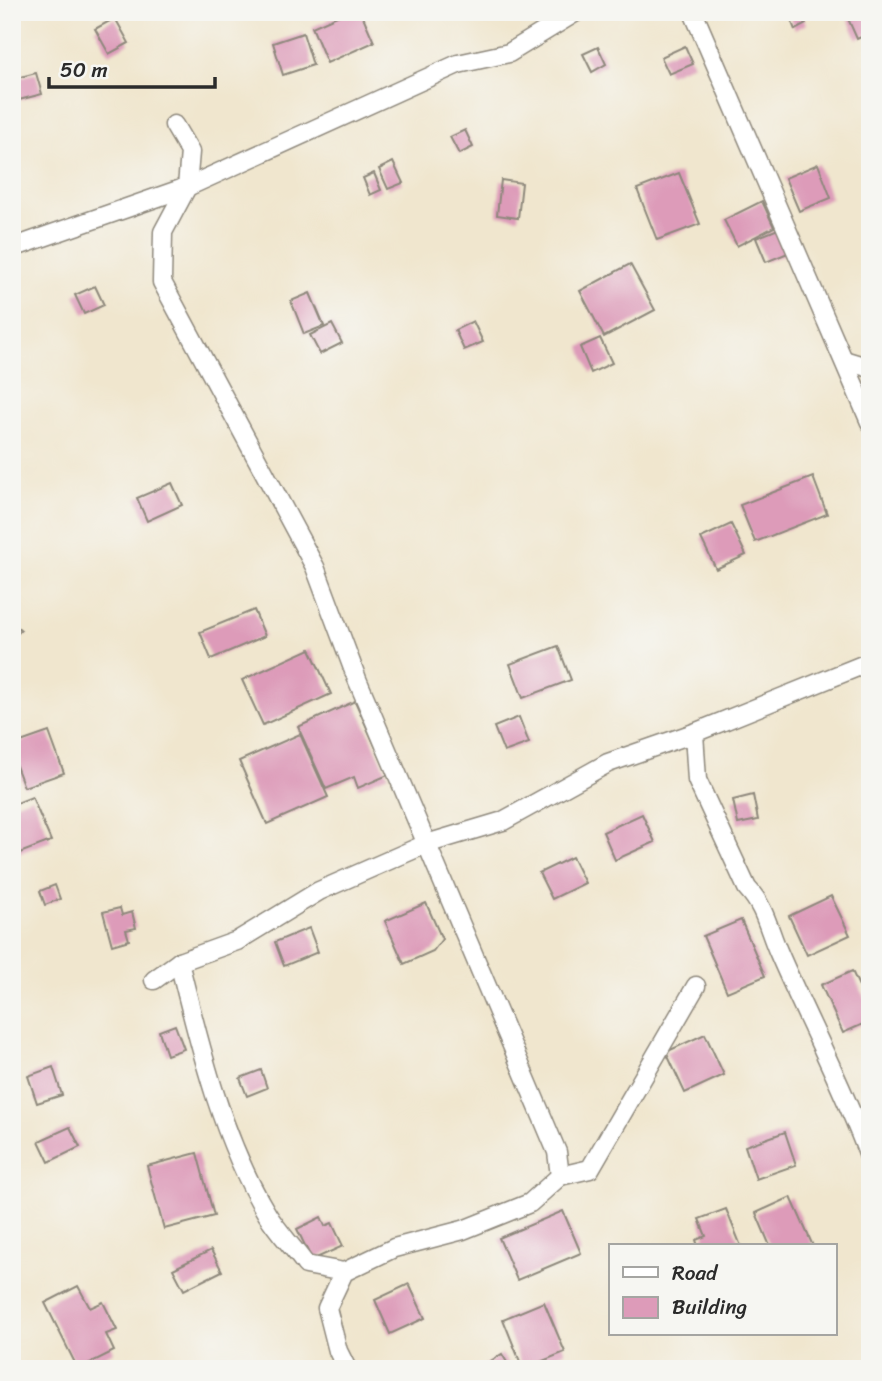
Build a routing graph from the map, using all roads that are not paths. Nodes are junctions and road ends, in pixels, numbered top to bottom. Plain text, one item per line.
1 (576, 12) edge
2 (693, 12) edge
3 (174, 125) dead end
4 (187, 187) junction
5 (12, 248) edge
6 (844, 360) junction
7 (870, 368) edge
8 (870, 422) edge
9 (870, 662) edge
10 (694, 733) junction
11 (426, 844) junction
12 (179, 962) junction
13 (154, 980) dead end
14 (696, 986) dead end
15 (870, 1159) edge
16 (560, 1176) junction
17 (344, 1272) junction
18 (347, 1369) edge

1 - 4 street
2 - 6 street
3 - 4 street
4 - 5 street
4 - 11 street
6 - 7 street
6 - 8 street
9 - 10 street
10 - 11 street
10 - 15 street
11 - 12 street
11 - 16 street
12 - 13 street
12 - 17 street
14 - 16 street
16 - 17 street
17 - 18 street

